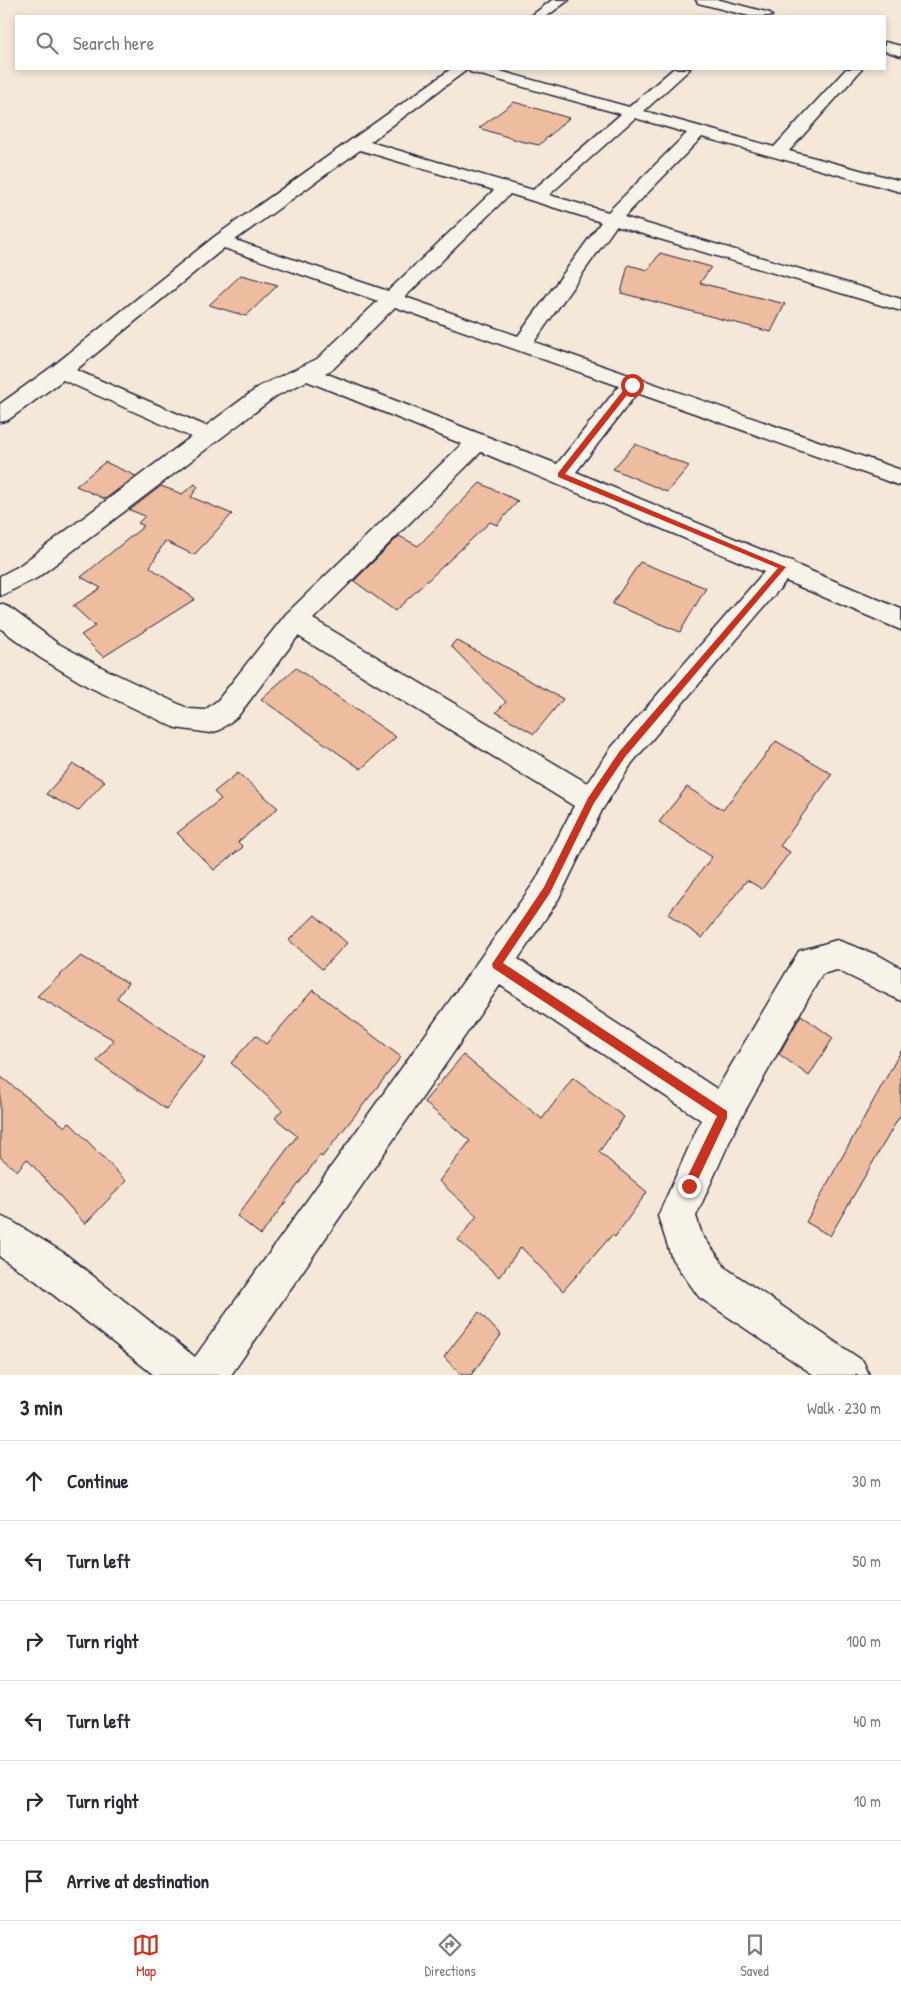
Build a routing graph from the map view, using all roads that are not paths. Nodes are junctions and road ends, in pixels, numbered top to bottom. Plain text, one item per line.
1 (562, 0) edge
2 (703, 0) edge
3 (765, 0) edge
4 (744, 14) edge
5 (540, 15) edge
6 (886, 46) edge
7 (901, 51) edge
8 (460, 70) edge
9 (480, 70) edge
10 (681, 70) edge
11 (853, 70) edge
12 (632, 112) junction
13 (698, 131) junction
14 (356, 143) junction
15 (778, 153) junction
16 (508, 187) junction
17 (901, 188) edge
18 (537, 196) junction
19 (612, 218) junction
20 (221, 241) junction
21 (393, 298) junction
22 (901, 305) edge
23 (522, 346) junction
24 (61, 371) junction
25 (308, 374) junction
26 (632, 385) junction
27 (0, 415) edge
28 (208, 436) junction
29 (478, 441) junction
30 (561, 475) junction
31 (901, 478) edge
32 (783, 567) junction
33 (0, 587) edge
34 (0, 614) edge
35 (901, 620) edge
36 (295, 622) junction
37 (591, 801) junction
38 (497, 964) junction
39 (901, 985) edge
40 (723, 1114) junction
41 (0, 1235) edge
42 (186, 1375) edge
43 (207, 1375) edge
44 (849, 1375) edge

1 - 5 street
2 - 4 street
3 - 4 street
6 - 7 street
8 - 14 street
9 - 12 street
10 - 12 street
11 - 15 street
12 - 13 street
12 - 18 street
13 - 15 street
13 - 19 street
14 - 16 street
14 - 20 street
15 - 17 street
16 - 18 street
16 - 21 street
18 - 19 street
19 - 22 street
19 - 23 street
20 - 21 street
20 - 24 street
21 - 23 street
21 - 25 street
23 - 26 street
24 - 27 street
24 - 28 street
25 - 28 street
25 - 29 street
26 - 30 street
26 - 31 street
28 - 33 street
29 - 30 street
29 - 36 street
30 - 32 street
32 - 35 street
32 - 37 street
34 - 36 street
36 - 37 street
37 - 38 street
38 - 40 street
38 - 43 street
39 - 40 street
40 - 44 street
41 - 42 street

